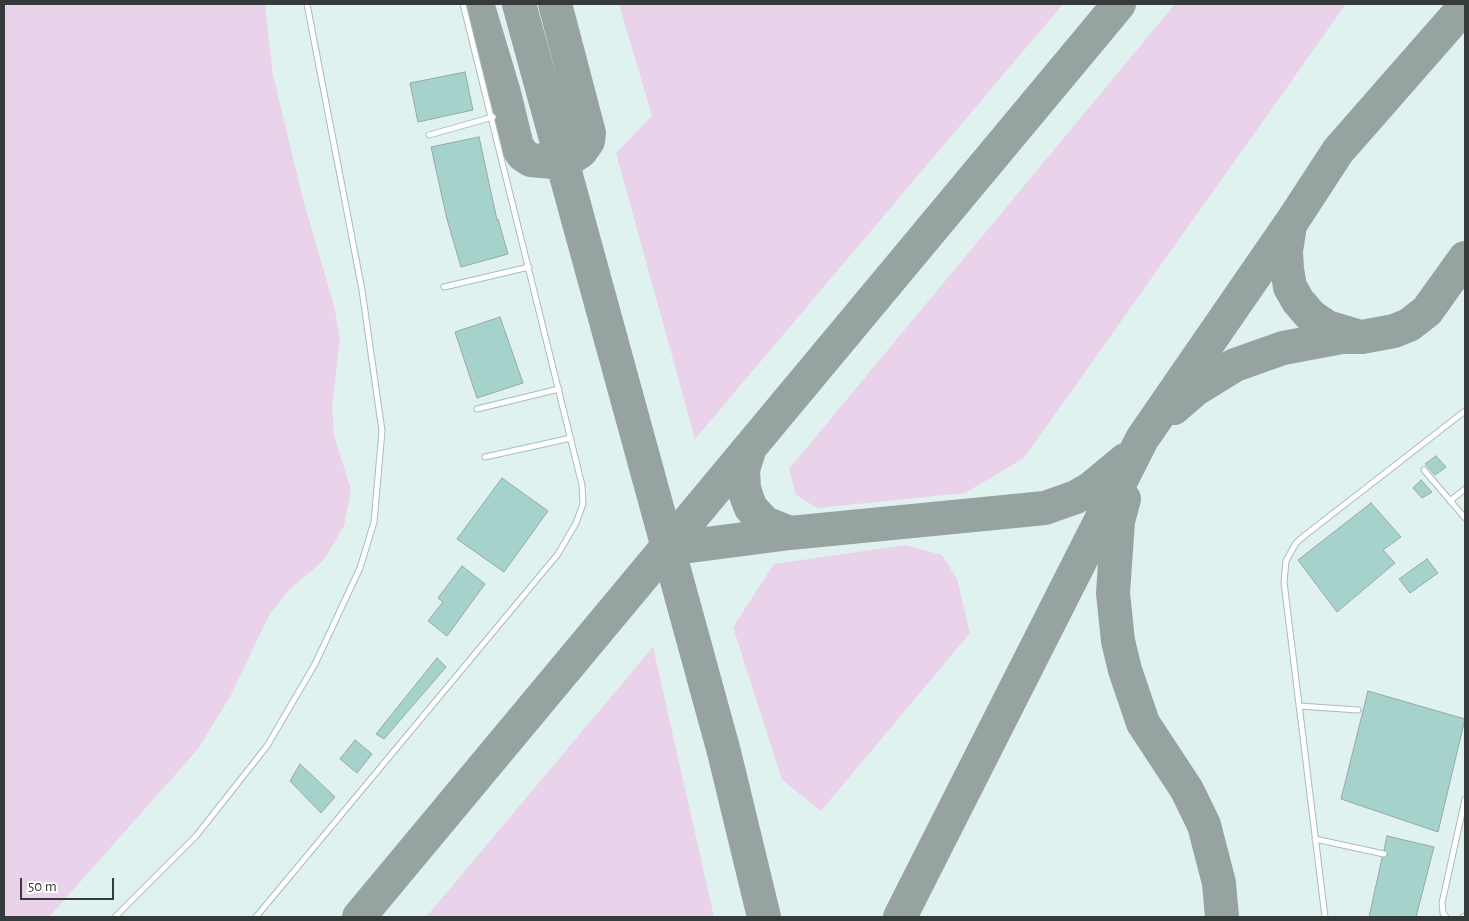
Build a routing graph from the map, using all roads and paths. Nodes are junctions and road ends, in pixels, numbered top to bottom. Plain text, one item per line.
1 (307, 4) edge
2 (463, 4) edge
3 (493, 118) junction
4 (429, 135) dead end
5 (529, 267) junction
6 (444, 287) dead end
7 (559, 389) junction
8 (477, 409) dead end
9 (1465, 411) edge
10 (571, 438) junction
11 (485, 457) dead end
12 (1424, 470) dead end
13 (1465, 489) edge
14 (1450, 501) junction
15 (1465, 518) edge
16 (1299, 706) junction
17 (1358, 710) dead end
18 (1465, 800) edge
19 (1315, 839) junction
20 (1384, 854) dead end
21 (114, 917) edge
22 (256, 917) edge
23 (1325, 917) edge
24 (1446, 917) edge

1 - 21 lane
2 - 3 lane
3 - 4 lane
3 - 5 lane
5 - 6 lane
5 - 7 lane
7 - 8 lane
7 - 10 lane
9 - 16 lane
10 - 11 lane
10 - 22 lane
12 - 14 lane
13 - 14 lane
14 - 15 lane
16 - 17 lane
16 - 19 lane
18 - 24 lane
19 - 20 lane
19 - 23 lane

